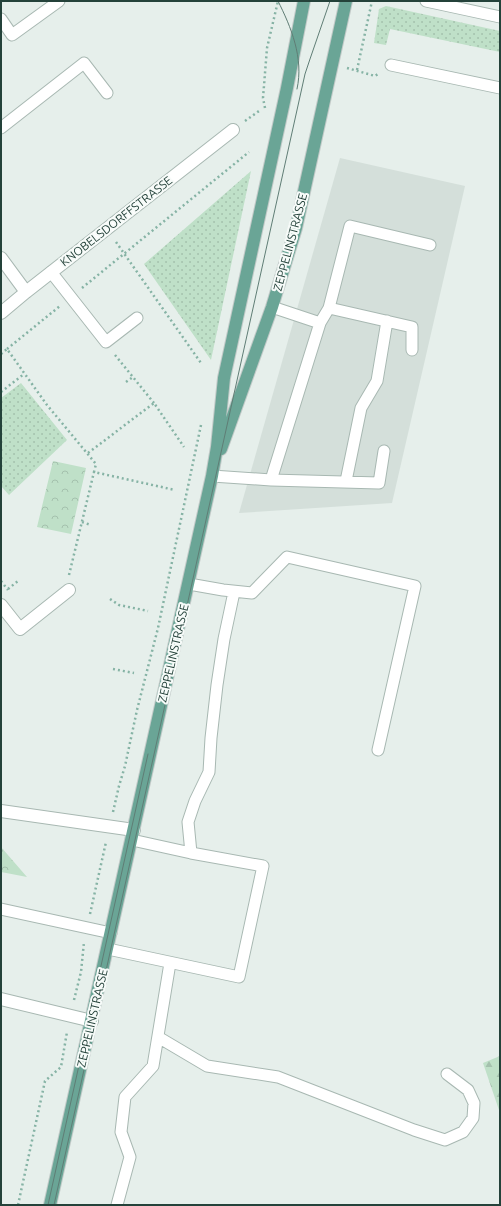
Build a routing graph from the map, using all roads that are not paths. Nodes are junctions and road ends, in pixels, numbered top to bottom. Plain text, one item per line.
1 (59, 1) edge
2 (304, 1) edge
3 (346, 1) edge
4 (426, 1) edge
5 (500, 17) edge
6 (1, 19) edge
7 (391, 65) road end
8 (500, 88) edge
9 (107, 93) dead end
10 (1, 128) edge
11 (233, 130) dead end
12 (430, 245) dead end
13 (1, 258) edge
14 (51, 272) junction
15 (26, 292) junction
16 (272, 307) junction
17 (329, 308) junction
18 (1, 314) edge
19 (137, 318) dead end
20 (387, 321) junction
21 (320, 323) junction
22 (412, 350) dead end
23 (384, 451) dead end
24 (212, 476) junction
25 (271, 480) junction
26 (346, 481) junction
27 (189, 584) junction
28 (68, 585) road end
29 (234, 592) junction
30 (1, 605) edge
31 (378, 750) dead end
32 (1, 811) edge
33 (133, 835) junction
34 (191, 853) junction
35 (1, 909) edge
36 (111, 933) junction
37 (108, 949) junction
38 (170, 963) junction
39 (1, 999) edge
40 (92, 1021) junction
41 (158, 1037) junction
42 (447, 1074) dead end
43 (50, 1205) edge
44 (117, 1205) edge

1 - 6 lane
2 - 24 main road, ZEPPELINSTRASSE
3 - 16 main road, ZEPPELINSTRASSE
4 - 5 lane
7 - 8 lane
9 - 10 lane
11 - 14 street, KNOBELSDORFFSTRASSE
12 - 17 lane
13 - 15 street
14 - 15 street, KNOBELSDORFFSTRASSE
14 - 19 lane
15 - 18 street, KNOBELSDORFFSTRASSE
16 - 21 lane
16 - 24 main road, ZEPPELINSTRASSE
17 - 20 lane
17 - 21 lane
20 - 22 lane
20 - 26 lane
21 - 25 lane
23 - 26 lane
24 - 25 lane
24 - 27 main road, ZEPPELINSTRASSE
25 - 26 lane
27 - 29 lane
27 - 33 main road, ZEPPELINSTRASSE
28 - 30 street
29 - 31 lane
29 - 34 lane
32 - 33 street
33 - 34 lane
33 - 36 main road, ZEPPELINSTRASSE
34 - 38 lane
35 - 36 lane
36 - 37 main road, ZEPPELINSTRASSE
37 - 38 lane
37 - 40 main road, ZEPPELINSTRASSE
38 - 41 lane
39 - 40 street
40 - 43 main road, ZEPPELINSTRASSE
41 - 42 lane
41 - 44 lane

